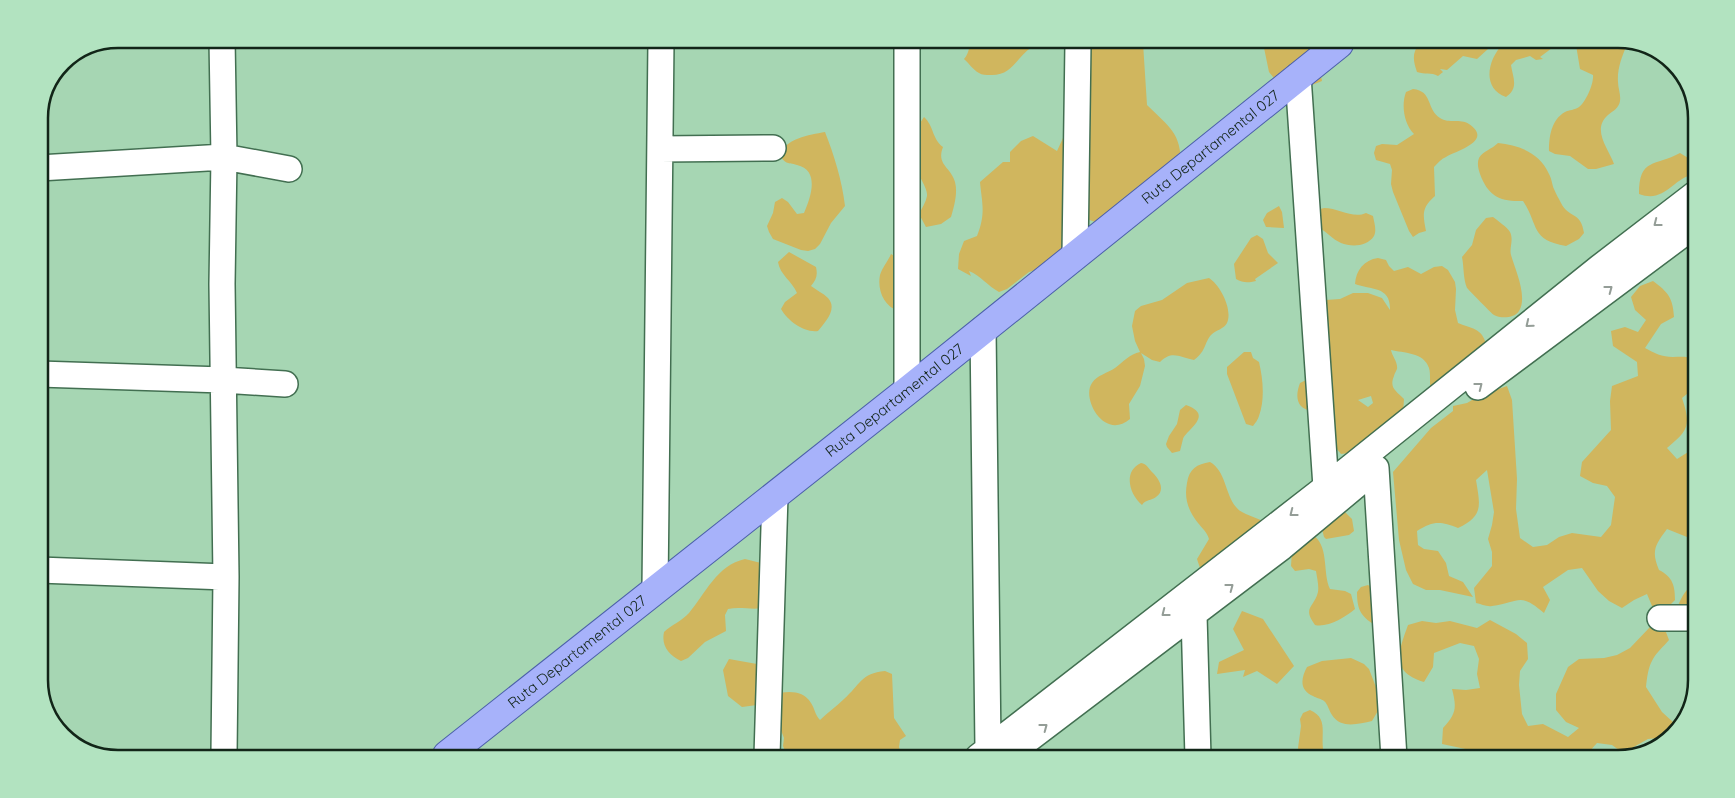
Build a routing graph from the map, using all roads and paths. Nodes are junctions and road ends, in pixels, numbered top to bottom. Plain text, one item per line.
1 (222, 48) edge
2 (661, 48) edge
3 (907, 48) edge
4 (1078, 48) edge
5 (1334, 48) edge
6 (1298, 76) junction
7 (773, 148) dead end
8 (660, 149) junction
9 (224, 157) junction
10 (48, 167) edge
11 (289, 169) dead end
12 (1687, 200) edge
13 (1687, 231) edge
14 (1075, 255) junction
15 (983, 329) junction
16 (48, 374) edge
17 (223, 380) junction
18 (285, 384) dead end
19 (907, 391) junction
20 (1376, 468) junction
21 (1326, 487) junction
22 (775, 495) junction
23 (48, 570) edge
24 (226, 577) junction
25 (655, 590) junction
26 (1194, 614) junction
27 (1660, 618) dead end
28 (1688, 618) edge
29 (224, 750) edge
30 (452, 750) edge
31 (767, 750) edge
32 (990, 750) edge
33 (996, 750) edge
34 (997, 750) edge
35 (1198, 750) edge
36 (1394, 750) edge

1 - 9 street
2 - 8 street
3 - 19 street
4 - 14 street
5 - 6 main road, Ruta Departamental 027
6 - 14 main road, Ruta Departamental 027
6 - 21 street
7 - 8 street
8 - 25 street
9 - 10 street
9 - 11 street
9 - 17 street
12 -> 21 street
20 -> 13 street
14 - 15 main road, Ruta Departamental 027
15 - 19 main road, Ruta Departamental 027
15 - 32 street
16 - 17 street
17 - 18 street
17 - 24 street
19 - 22 main road, Ruta Departamental 027
26 -> 20 street
20 - 36 street
21 -> 33 street
22 - 25 main road, Ruta Departamental 027
22 - 31 street
23 - 24 street
24 - 29 street
25 - 30 main road, Ruta Departamental 027
34 -> 26 street
26 - 35 street
27 - 28 street

